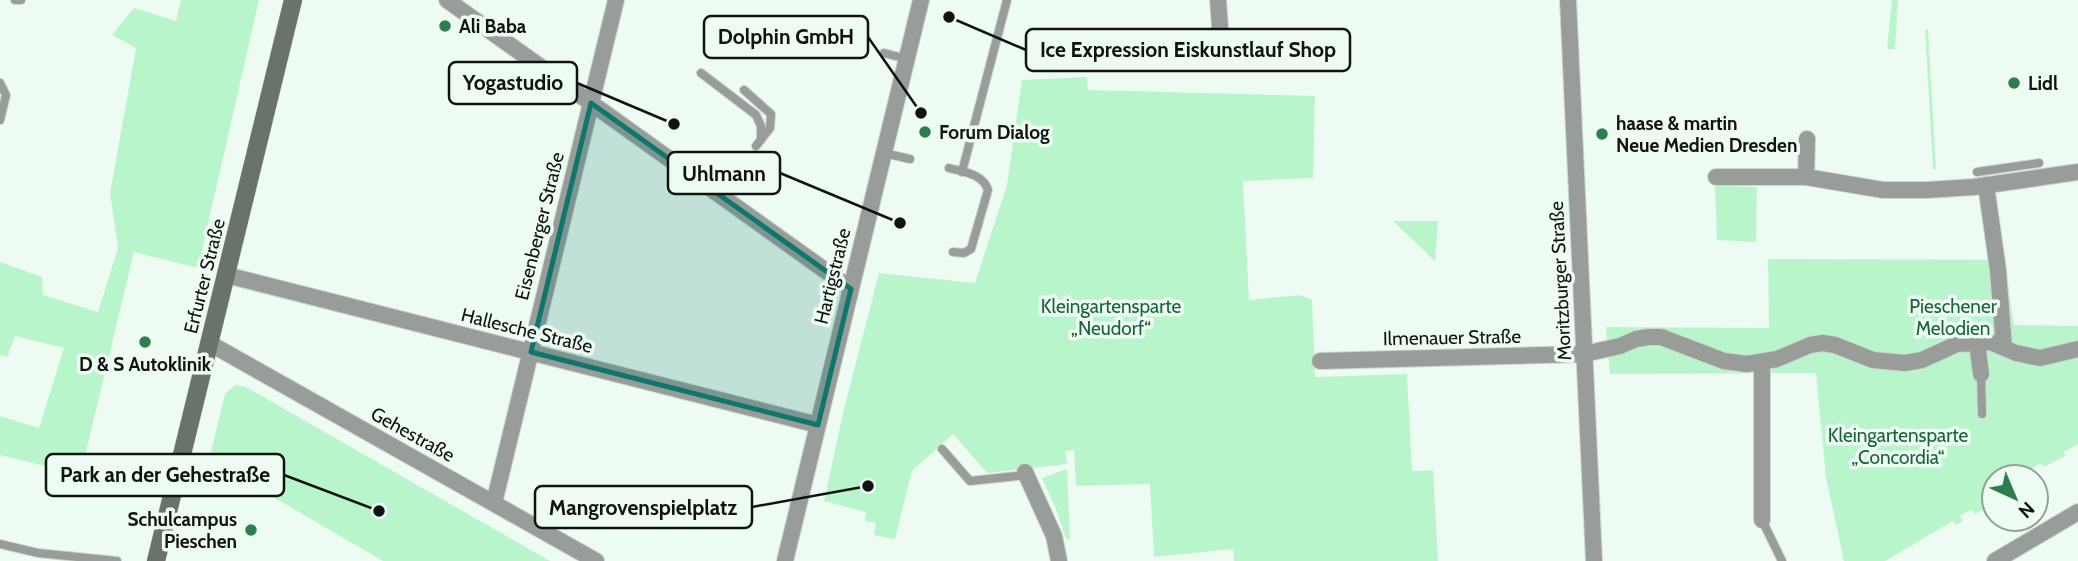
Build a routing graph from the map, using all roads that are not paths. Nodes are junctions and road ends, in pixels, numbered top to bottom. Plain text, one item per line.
1 (15, 0) edge
2 (21, 0) edge
3 (293, 0) edge
4 (447, 0) edge
5 (616, 0) edge
6 (921, 0) edge
7 (1007, 0) edge
8 (1218, 0) edge
9 (1568, 0) edge
10 (839, 40) dead end
11 (852, 44) dead end
12 (1064, 44) dead end
13 (1110, 48) dead end
14 (884, 53) dead end
15 (1222, 55) dead end
16 (907, 59) junction
17 (701, 73) dead end
18 (0, 83) edge
19 (744, 90) dead end
20 (591, 103) junction
21 (0, 121) edge
22 (1807, 139) dead end
23 (884, 153) junction
24 (910, 159) dead end
25 (2039, 163) dead end
26 (949, 168) dead end
27 (737, 170) dead end
28 (962, 172) junction
29 (2078, 172) edge
30 (1716, 177) dead end
31 (1806, 177) junction
32 (1982, 179) junction
33 (719, 194) junction
34 (953, 252) dead end
35 (226, 275) junction
36 (851, 289) junction
37 (209, 343) junction
38 (1977, 343) junction
39 (2004, 346) junction
40 (2078, 349) edge
41 (531, 352) junction
42 (1584, 354) junction
43 (1321, 361) dead end
44 (1762, 363) junction
45 (1981, 374) joint
46 (1982, 414) dead end
47 (818, 425) junction
48 (942, 449) dead end
49 (1025, 473) joint
50 (494, 503) junction
51 (2078, 512) edge
52 (1762, 520) joint
53 (0, 544) edge
54 (117, 561) edge
55 (156, 561) edge
56 (596, 561) edge
57 (785, 561) edge
58 (1059, 561) edge
59 (1594, 561) edge
60 (1782, 561) edge
61 (1995, 561) edge

1 - 2 lane
3 - 35 street, Erfurter Straße
4 - 20 street
5 - 20 street, Eisenberger Straße
6 - 16 street, Hartigstraße
7 - 28 lane
8 - 15 street
9 - 42 street, Moritzburger Straße
10 - 11 lane
12 - 13 lane
14 - 16 lane
16 - 23 street, Hartigstraße
17 - 19 lane
18 - 21 lane
20 - 33 street
20 - 41 street, Eisenberger Straße
22 - 31 street
23 - 24 lane
23 - 36 street, Hartigstraße
25 - 32 lane
26 - 28 lane
27 - 33 lane
28 - 34 lane
29 - 32 street
30 - 31 street
31 - 32 street
32 - 39 street
33 - 36 street
35 - 37 street, Erfurter Straße
35 - 41 street, Hallesche Straße
36 - 47 street, Hartigstraße
37 - 50 street, Gehestraße
37 - 55 street, Erfurter Straße
38 - 39 street
38 - 44 street
38 - 45 street
39 - 40 street
41 - 47 street, Hallesche Straße
41 - 50 street, Eisenberger Straße
42 - 43 street, Ilmenauer Straße
42 - 44 street, Ilmenauer Straße
42 - 59 street, Moritzburger Straße
44 - 52 street
45 - 46 lane
47 - 57 street, Hartigstraße
48 - 49 lane
49 - 58 street
50 - 56 street, Gehestraße
51 - 61 street
52 - 60 lane
53 - 54 lane

